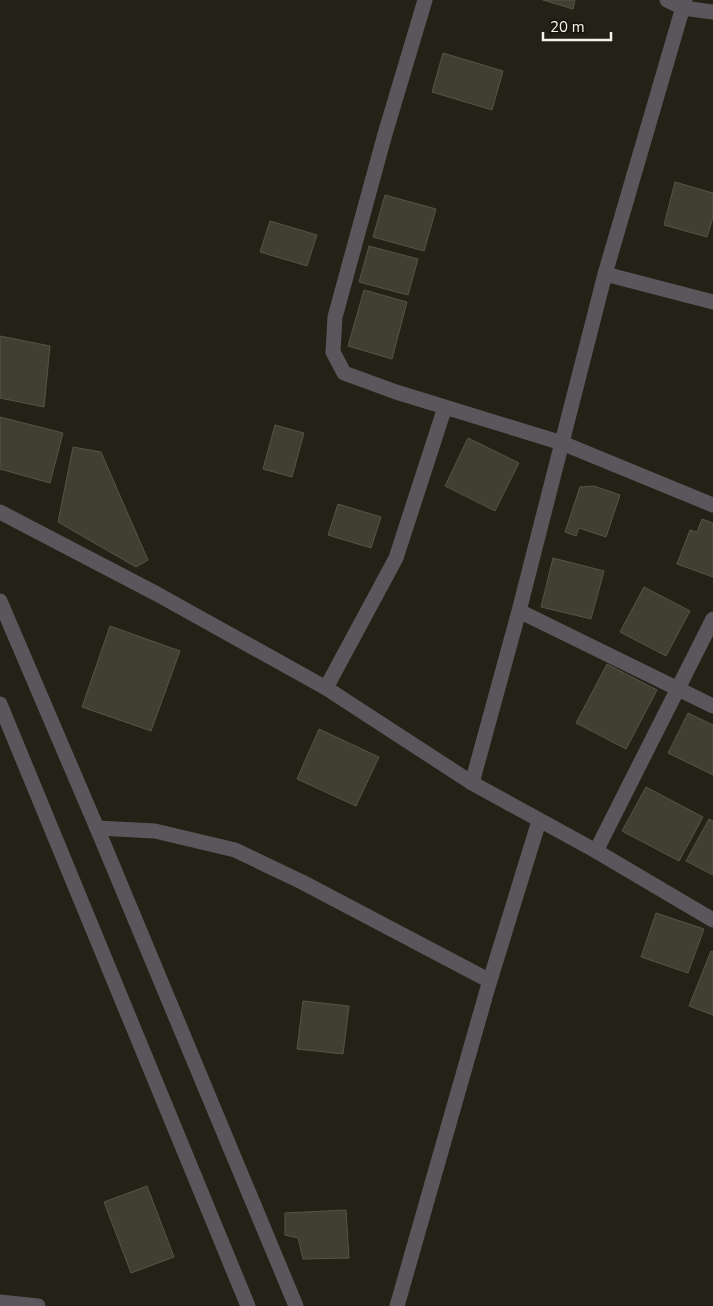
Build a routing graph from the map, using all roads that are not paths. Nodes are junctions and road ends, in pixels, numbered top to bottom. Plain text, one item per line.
1 (425, 0) edge
2 (667, 0) edge
3 (684, 4) edge
4 (713, 12) edge
5 (605, 274) junction
6 (713, 302) edge
7 (445, 407) junction
8 (562, 443) junction
9 (713, 505) edge
10 (0, 512) edge
11 (0, 601) edge
12 (519, 611) junction
13 (713, 619) edge
14 (678, 687) junction
15 (326, 688) junction
16 (0, 704) edge
17 (713, 706) edge
18 (472, 783) junction
19 (539, 821) junction
20 (97, 828) junction
21 (596, 851) junction
22 (713, 920) edge
23 (490, 981) junction
24 (0, 1302) edge
25 (38, 1306) edge
26 (248, 1306) edge
27 (296, 1306) edge
28 (397, 1306) edge

1 - 7 street
2 - 3 street
3 - 4 street
3 - 5 street
5 - 6 street
5 - 8 street
7 - 8 street
7 - 15 street
8 - 9 street
8 - 12 street
10 - 15 street
11 - 20 street
12 - 14 street
12 - 18 street
13 - 14 street
14 - 17 street
14 - 21 street
15 - 18 street
16 - 26 street
18 - 19 street
19 - 21 street
19 - 23 street
20 - 23 street
20 - 27 street
21 - 22 street
23 - 28 street
24 - 25 street

